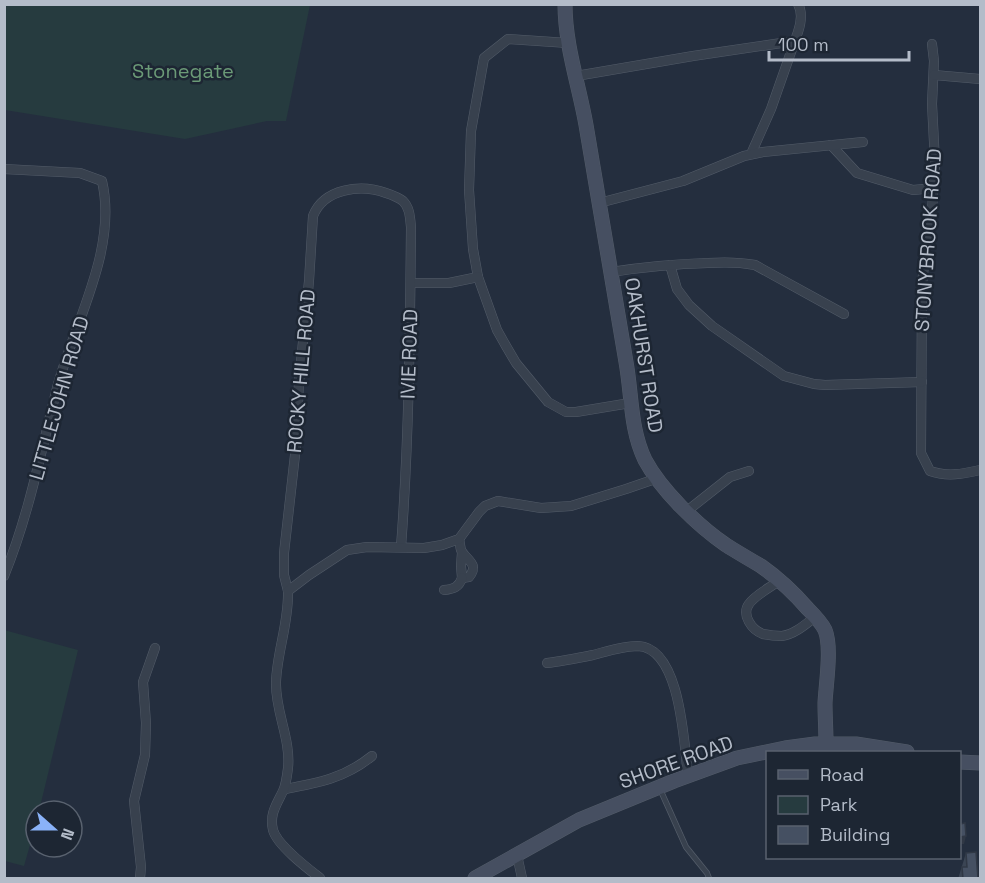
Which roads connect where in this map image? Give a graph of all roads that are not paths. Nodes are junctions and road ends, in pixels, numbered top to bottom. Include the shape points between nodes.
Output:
1 (565, 4) edge
2 (798, 4) edge
3 (795, 41) junction
4 (568, 43) junction
5 (932, 44) dead end
6 (934, 75) junction
7 (576, 76) junction
8 (981, 79) edge
9 (863, 142) dead end
10 (831, 145) junction
11 (751, 154) junction
12 (4, 169) edge
13 (367, 188) joint
14 (934, 188) junction
15 (599, 202) junction
16 (670, 265) junction
17 (611, 272) junction
18 (478, 277) junction
19 (411, 283) junction
20 (844, 314) dead end
21 (922, 382) junction
22 (630, 403) junction
23 (981, 470) edge
24 (749, 471) dead end
25 (658, 478) junction
26 (687, 511) junction
27 (459, 539) junction
28 (401, 547) junction
29 (4, 576) edge
30 (779, 581) junction
31 (444, 590) dead end
32 (288, 591) junction
33 (815, 617) junction
34 (155, 648) dead end
35 (547, 663) dead end
36 (826, 743) junction
37 (770, 751) edge
38 (896, 751) edge
39 (766, 752) edge
40 (372, 756) dead end
41 (961, 762) edge
42 (981, 763) edge
43 (688, 776) junction
44 (659, 787) junction
45 (285, 789) junction
46 (517, 855) junction
47 (140, 879) edge
48 (321, 879) edge
49 (475, 879) edge
50 (522, 879) edge
51 (708, 879) edge

1 - 4 street, OAKHURST ROAD
2 - 3 street via 801,22
3 - 7 street
3 - 11 street
4 - 7 street, OAKHURST ROAD
4 - 18 street via 508,39 484,58 469,148 473,249
5 - 6 street, STONYBROOK ROAD
6 - 8 street
6 - 14 street, STONYBROOK ROAD
7 - 15 street, OAKHURST ROAD
9 - 10 street
10 - 11 street
10 - 14 street via 857,173 913,190
11 - 15 street via 683,181
12 - 29 street, LITTLEJOHN ROAD via 80,173 102,181 105,195 98,262 90,294 58,387 24,521
13 - 19 street, IVIE ROAD via 400,199 408,208
13 - 32 street, ROCKY HILL ROAD via 331,196 313,216 284,553
14 - 21 street, STONYBROOK ROAD via 922,277
15 - 17 street, OAKHURST ROAD
16 - 17 street
16 - 20 street via 754,265
16 - 21 street via 677,289 696,312 784,376 825,385
17 - 22 street, OAKHURST ROAD
18 - 19 street via 449,283
18 - 22 street via 497,330 516,363 548,402 566,412
19 - 28 street, IVIE ROAD
21 - 23 street, STONYBROOK ROAD via 921,453 930,471 953,475
22 - 25 street, OAKHURST ROAD via 640,447
24 - 26 street via 730,477
25 - 26 street, OAKHURST ROAD
25 - 27 street via 571,506 541,508 498,501 485,506
26 - 30 street, OAKHURST ROAD via 725,544
27 - 28 street via 423,548
27 - 31 street via 473,570 459,585
28 - 32 street via 346,550
30 - 33 street, OAKHURST ROAD
30 - 33 street via 746,609 753,627 762,633 783,636
32 - 45 street, ROCKY HILL ROAD via 276,684 287,744
33 - 36 street, OAKHURST ROAD via 825,631 828,647
34 - 47 street via 143,682 145,755 134,801
35 - 43 street via 627,646 650,648 660,658 676,689
36 - 37 street, SHORE ROAD
36 - 38 street, SHORE ROAD
39 - 43 street, SHORE ROAD
40 - 45 street via 344,775
41 - 42 street
43 - 44 street, SHORE ROAD
44 - 46 street, SHORE ROAD via 579,820
44 - 51 lane via 686,847
45 - 48 street via 272,813 273,831
46 - 49 street, SHORE ROAD
46 - 50 street

